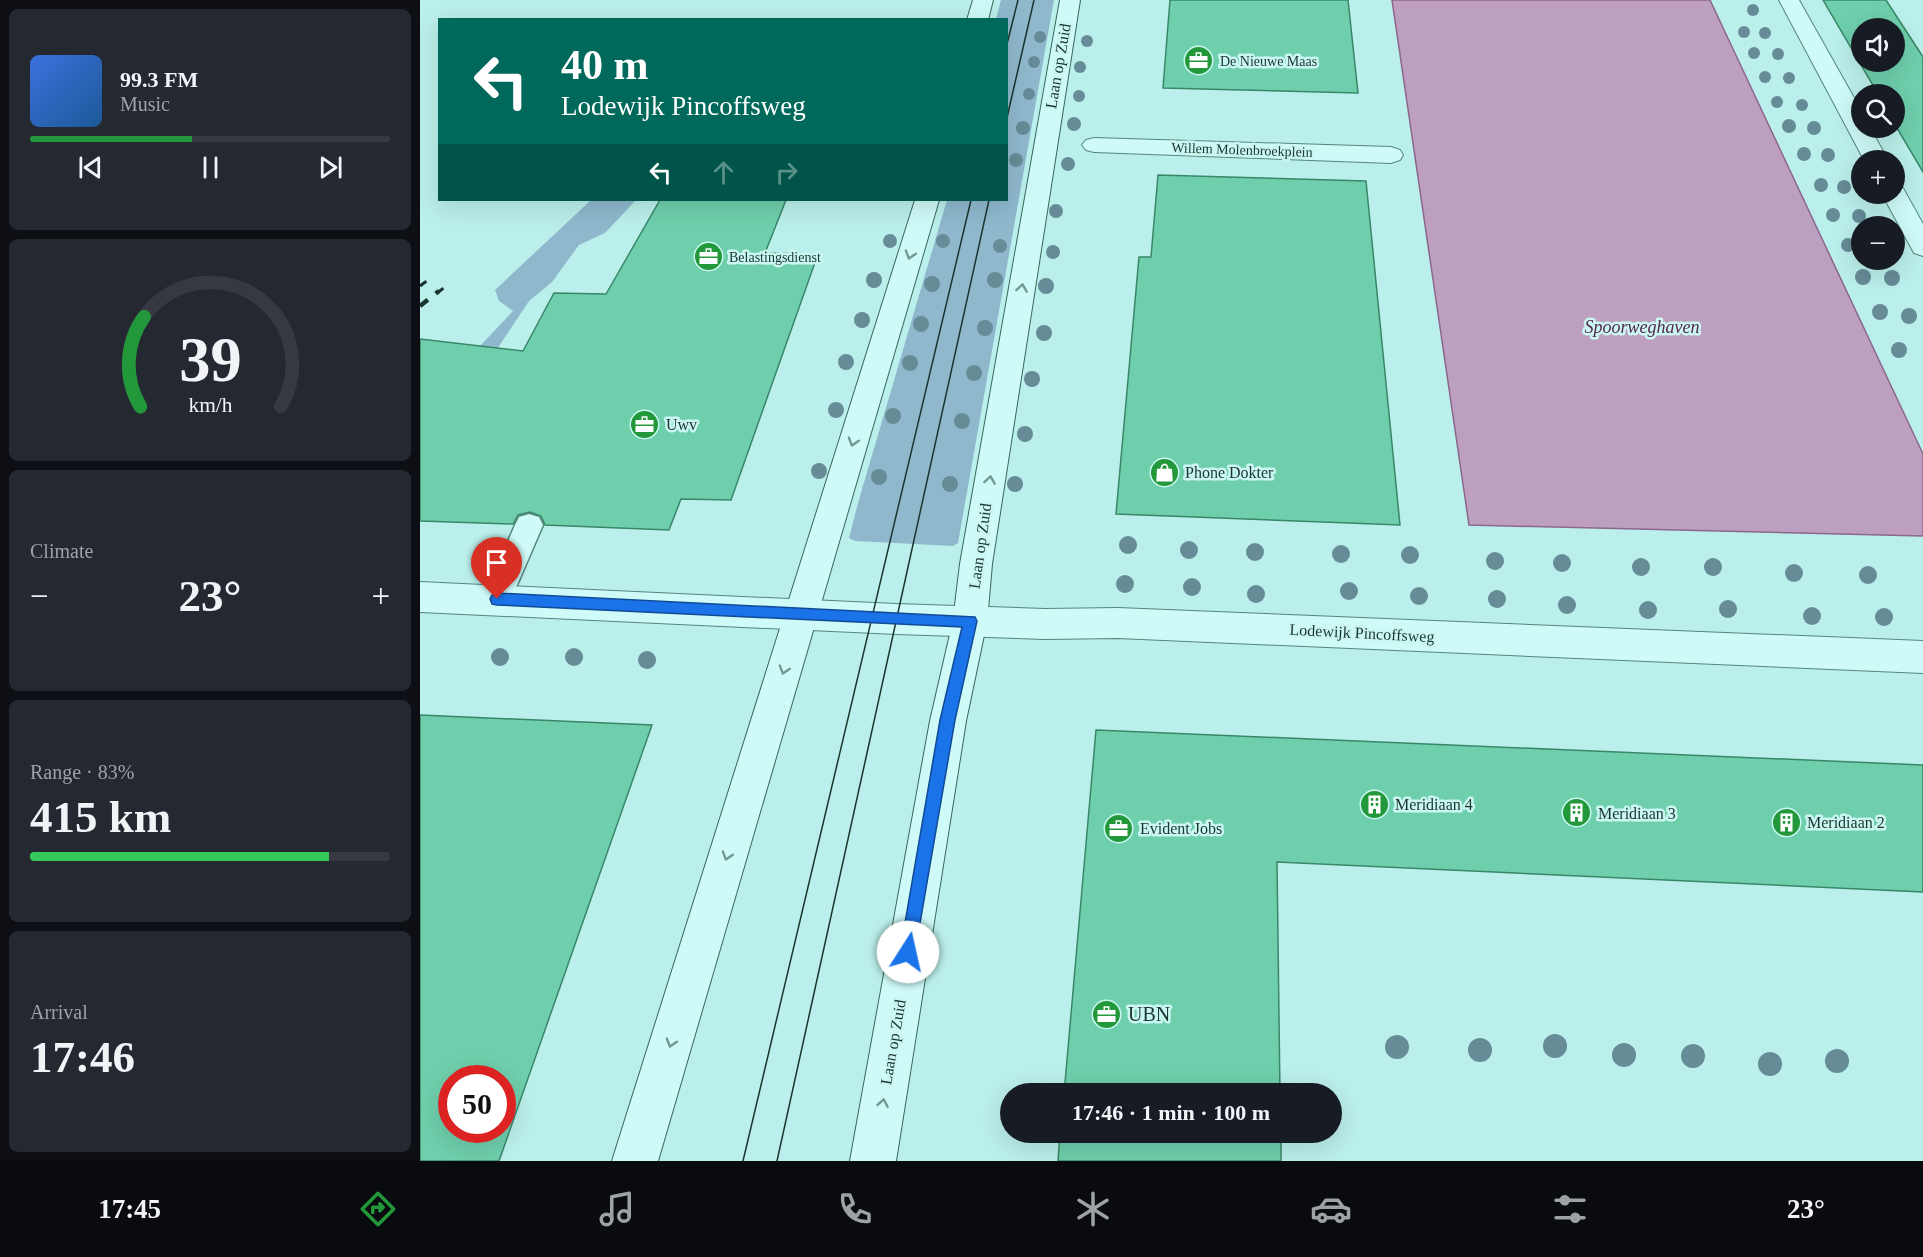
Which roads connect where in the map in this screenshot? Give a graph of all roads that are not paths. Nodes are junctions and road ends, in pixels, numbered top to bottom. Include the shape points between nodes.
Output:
1 (983, 0) edge
2 (1070, 0) edge
3 (1789, 0) edge
4 (978, 18) edge
5 (1094, 145) dead end
6 (1871, 150) edge
7 (1391, 155) dead end
8 (927, 201) edge
9 (1899, 204) edge
10 (1923, 247) edge
11 (529, 525) dead end
12 (420, 597) edge
13 (497, 599) junction
14 (801, 614) junction
15 (970, 621) junction
16 (1923, 657) edge
17 (635, 1161) edge
18 (873, 1161) edge

1 - 4 main road
15 -> 2 main road, Laan op Zuid via 976,564
3 - 6 main road
5 - 7 main road, Willem Molenbroekplein
8 -> 14 main road
9 - 10 main road
11 - 13 lane
12 - 13 main road, Lodewijk Pincoffsweg
13 - 14 main road, Lodewijk Pincoffsweg
14 - 15 main road, Lodewijk Pincoffsweg
14 -> 17 main road
15 - 16 main road, Lodewijk Pincoffsweg via 1118,623
18 -> 15 main road, Laan op Zuid via 948,720

